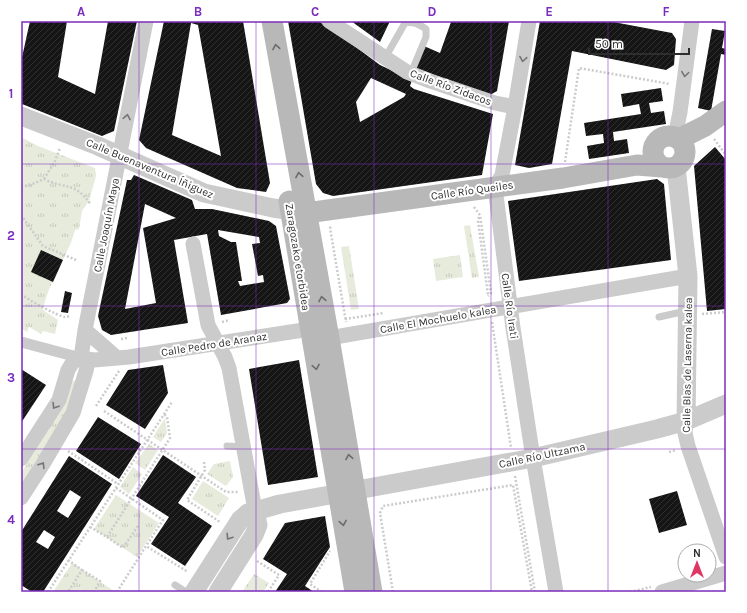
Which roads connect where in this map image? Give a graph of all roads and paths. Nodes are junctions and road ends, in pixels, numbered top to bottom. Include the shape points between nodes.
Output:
1 (146, 21) edge
2 (257, 21) edge
3 (272, 21) edge
4 (329, 21) edge
5 (529, 21) edge
6 (692, 21) edge
7 (385, 58) junction
8 (410, 73) junction
9 (674, 85) dead end
10 (515, 107) junction
11 (726, 111) edge
12 (21, 116) edge
13 (721, 134) edge
14 (61, 146) dead end
15 (672, 153) junction
16 (120, 155) junction
17 (726, 155) edge
18 (563, 178) junction
19 (44, 179) junction
20 (21, 187) edge
21 (495, 187) junction
22 (473, 204) dead end
23 (91, 205) dead end
24 (298, 212) junction
25 (21, 215) edge
26 (333, 225) dead end
27 (193, 244) dead end
28 (76, 260) dead end
29 (688, 276) junction
30 (21, 294) edge
31 (482, 297) dead end
32 (489, 303) junction
33 (510, 307) junction
34 (391, 312) dead end
35 (695, 312) junction
36 (726, 312) edge
37 (71, 316) dead end
38 (659, 317) dead end
39 (345, 319) junction
40 (230, 320) dead end
41 (219, 323) dead end
42 (310, 329) junction
43 (85, 330) junction
44 (339, 336) junction
45 (127, 338) dead end
46 (121, 339) dead end
47 (21, 342) edge
48 (217, 343) junction
49 (81, 358) junction
50 (119, 363) junction
51 (172, 402) dead end
52 (726, 404) edge
53 (96, 406) dead end
54 (104, 411) dead end
55 (164, 414) junction
56 (686, 421) junction
57 (148, 439) junction
58 (227, 446) dead end
59 (243, 447) junction
60 (164, 450) junction
61 (68, 451) dead end
62 (533, 458) junction
63 (21, 459) edge
64 (204, 462) dead end
65 (513, 462) junction
66 (202, 476) junction
67 (118, 484) junction
68 (116, 488) junction
69 (346, 491) junction
70 (240, 492) dead end
71 (21, 498) edge
72 (132, 498) junction
73 (255, 510) junction
74 (220, 522) dead end
75 (138, 526) dead end
76 (90, 527) junction
77 (107, 538) junction
78 (334, 545) dead end
79 (146, 546) junction
80 (726, 557) edge
81 (68, 560) junction
82 (257, 561) dead end
83 (82, 570) junction
84 (188, 572) dead end
85 (726, 573) edge
86 (175, 585) dead end
87 (21, 590) edge
88 (25, 592) edge
89 (48, 592) edge
90 (68, 592) edge
91 (94, 592) edge
92 (117, 592) edge
93 (186, 592) edge
94 (194, 592) edge
95 (218, 592) edge
96 (268, 592) edge
97 (322, 592) edge
98 (355, 592) edge
99 (372, 592) edge
100 (393, 592) edge
101 (532, 592) edge
102 (535, 592) edge
103 (556, 592) edge
104 (662, 592) edge

16 -> 1 street, Calle Joaquín Maya
2 - 24 main road, Zaragozako etorbidea
24 -> 3 main road, Zaragozako etorbidea
4 - 7 street, Calle Río Zidacos
5 -> 10 street
6 -> 15 street, Calle Blas de Laserna kalea
7 - 8 street, Calle Río Zidacos
7 - 8 lane via 405,23 419,24 426,29 426,37
8 - 10 street, Calle Río Zidacos via 495,104
9 - 18 path via 579,68
10 - 21 street via 502,174
11 - 15 main road
12 - 16 street, Calle Buenaventura Íñiguez
13 - 15 main road
13 - 17 path
14 - 19 path
15 - 18 main road, Calle Río Queiles via 637,165
15 - 29 street, Calle Blas de Laserna kalea
16 - 24 street, Calle Buenaventura Íñiguez via 204,193
16 - 43 street, Calle Joaquín Maya
18 - 21 main road, Calle Río Queiles
19 - 20 path
19 - 23 path via 74,188 86,197
21 - 24 main road, Calle Río Queiles
21 - 33 street, Calle Río Irati
22 - 32 path, Calle Río Irati via 480,215 478,221
24 - 42 main road, Zaragozako etorbidea
44 -> 24 main road, Zaragozako etorbidea
25 - 28 path via 43,246
26 - 39 path via 330,228
27 - 48 street via 208,325
29 - 33 street, Calle El Mochuelo kalea
29 - 35 street, Calle Blas de Laserna kalea
30 - 37 path via 54,313 64,317
31 - 32 path
32 - 33 street, Calle El Mochuelo kalea
32 - 44 street, Calle El Mochuelo kalea
32 - 65 path, Calle Río Irati
33 - 62 street, Calle Río Irati
34 - 39 path
35 - 36 path
35 - 38 lane
35 - 56 street, Calle Blas de Laserna kalea
39 - 44 path
40 - 41 path, Calle Pedro de Aranaz
42 - 48 street, Calle Pedro de Aranaz
42 -> 69 main road, Zaragozako etorbidea
43 - 49 street, Calle Joaquín Maya
43 - 50 street
69 -> 44 main road, Zaragozako etorbidea
45 - 46 path
47 - 49 street, Calle Pedro de Aranaz
48 - 50 street, Calle Pedro de Aranaz
48 - 59 street via 229,368
49 - 50 street, Calle Pedro de Aranaz
49 -> 63 street via 74,360 70,365 59,400
71 -> 49 street, Calle Joaquín Maya via 73,413 87,366
50 - 53 path
51 - 55 path
52 - 56 street, Calle Río Ultzama
54 - 57 path
55 - 57 path
55 - 60 path via 167,417 170,438
56 - 62 street, Calle Río Ultzama
56 - 80 street, Calle Blas de Laserna kalea via 688,446
57 - 60 path
57 - 67 path
58 - 59 lane
59 - 73 street
60 - 66 path
60 - 72 path
61 - 67 path
62 - 65 street, Calle Río Ultzama
62 - 103 street, Calle Río Irati
64 - 66 path via 205,470
65 - 69 street, Calle Río Ultzama
65 - 102 path, Calle Río Irati
66 - 70 path via 226,492
66 - 74 path via 187,500
67 - 68 path
68 - 72 path
68 - 76 path
69 - 73 street, Calle Río Ultzama
69 -> 98 main road, Zaragozako etorbidea
69 - 99 main road, Zaragozako etorbidea
72 - 77 path
72 - 79 path via 163,520
73 -> 94 street via 240,520
73 - 95 street via 258,525 254,535
75 - 77 path via 123,548
76 - 77 path
76 - 81 path
78 - 97 path via 310,584
79 - 84 path
79 - 92 path
81 - 83 path
81 - 89 path
82 - 96 path via 279,575
83 - 90 path
83 - 91 path via 100,581
85 - 104 street
86 - 93 lane
87 - 88 path
100 - 101 path via 380,513 383,506 513,485

